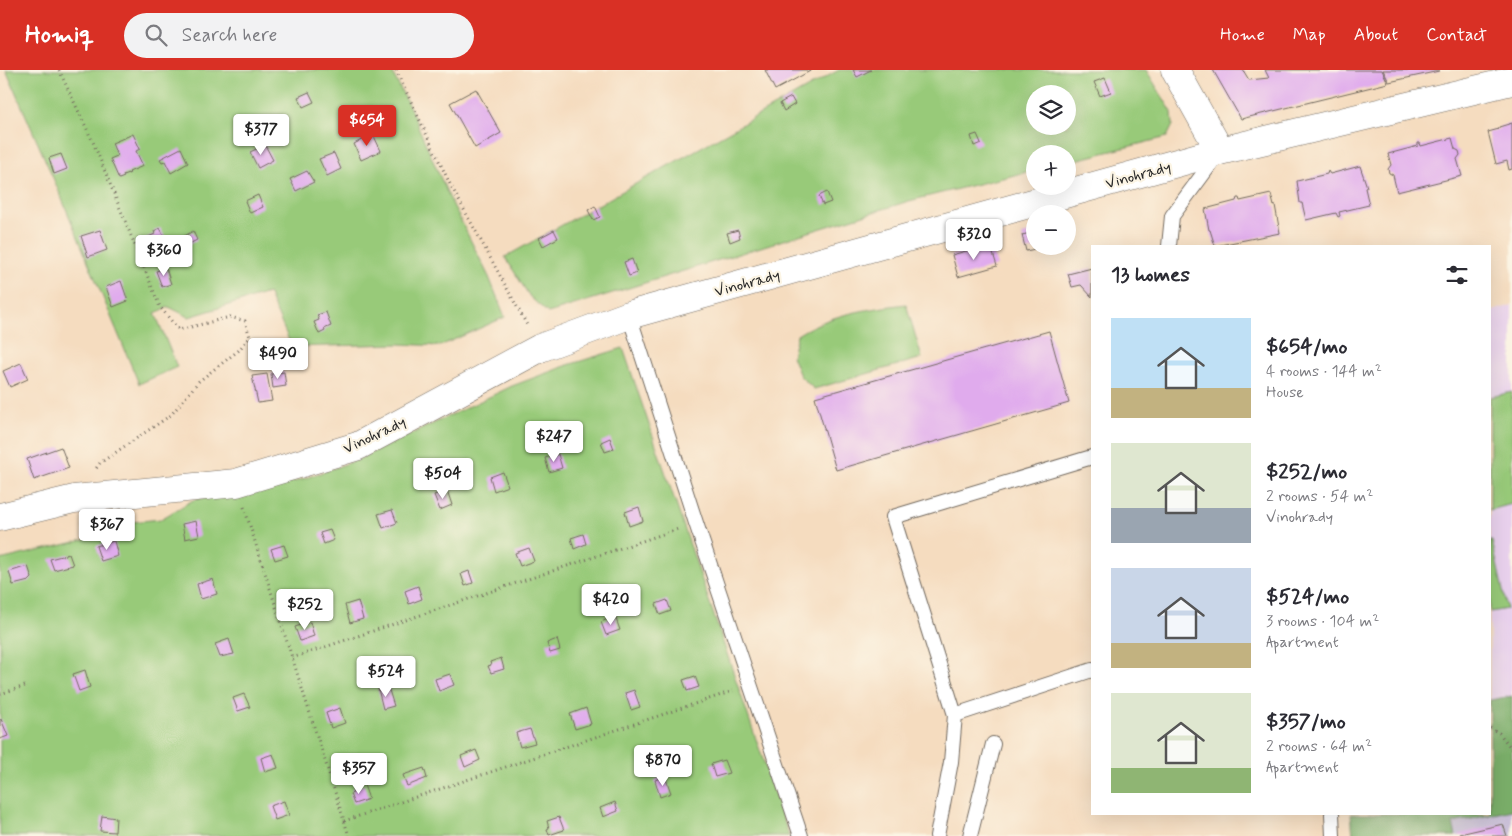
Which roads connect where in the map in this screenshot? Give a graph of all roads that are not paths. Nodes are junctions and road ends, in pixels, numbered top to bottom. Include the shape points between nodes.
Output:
1 (1175, 70) edge
2 (1512, 81) edge
3 (1220, 152) junction
4 (1169, 245) edge
5 (629, 315) junction
6 (1091, 457) edge
7 (0, 517) edge
8 (1091, 670) edge
9 (954, 715) junction
10 (993, 744) dead end
11 (1332, 815) edge
12 (802, 836) edge
13 (937, 836) edge
14 (970, 836) edge
15 (1333, 836) edge

1 - 3 street
2 - 3 street, Vinohrady
3 - 4 lane via 1172,216
3 - 5 street, Vinohrady
5 - 7 street, Vinohrady via 540,348 358,446 236,483 74,499
5 - 12 lane
6 - 9 lane via 893,517
8 - 9 lane
9 - 13 lane via 951,762
10 - 14 lane
11 - 15 lane

